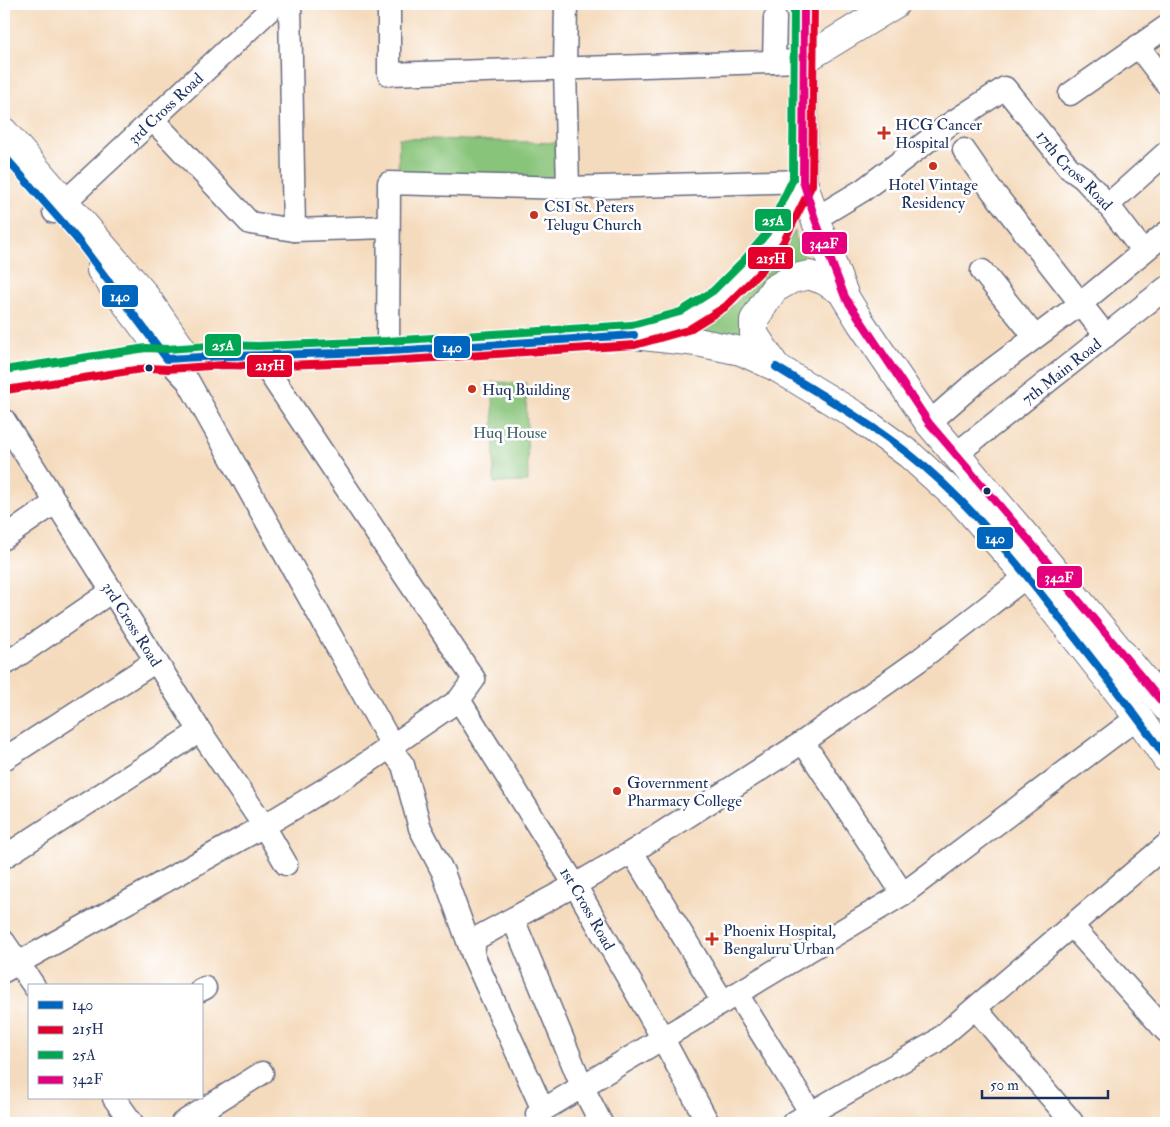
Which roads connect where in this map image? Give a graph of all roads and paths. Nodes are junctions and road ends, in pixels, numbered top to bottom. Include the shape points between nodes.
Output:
1 (276, 4) edge
2 (290, 4) edge
3 (389, 4) edge
4 (566, 4) edge
5 (804, 4) edge
6 (895, 4) edge
7 (775, 18) dead end
8 (1166, 27) edge
9 (1138, 46) junction
10 (802, 61) junction
11 (774, 62) junction
12 (565, 68) junction
13 (1166, 83) edge
14 (1070, 94) dead end
15 (153, 120) junction
16 (4, 132) edge
17 (964, 150) dead end
18 (1166, 153) edge
19 (4, 156) edge
20 (803, 181) junction
21 (568, 188) junction
22 (1108, 205) junction
23 (60, 207) junction
24 (815, 218) junction
25 (388, 227) junction
26 (294, 230) junction
27 (1166, 233) edge
28 (1143, 251) junction
29 (982, 271) dead end
30 (1166, 288) edge
31 (843, 292) junction
32 (1080, 304) junction
33 (634, 335) junction
34 (1106, 336) junction
35 (1035, 337) junction
36 (388, 351) junction
37 (258, 356) junction
38 (178, 358) junction
39 (776, 367) junction
40 (4, 380) edge
41 (4, 420) edge
42 (929, 423) junction
43 (956, 454) junction
44 (56, 502) junction
45 (4, 538) edge
46 (1027, 576) junction
47 (112, 591) junction
48 (156, 661) junction
49 (4, 665) edge
50 (459, 700) junction
51 (1166, 707) edge
52 (1138, 717) junction
53 (200, 732) junction
54 (803, 742) junction
55 (391, 746) junction
56 (1166, 758) edge
57 (4, 759) edge
58 (264, 826) junction
59 (1166, 845) edge
60 (632, 852) junction
61 (4, 857) edge
62 (286, 864) dead end
63 (575, 885) junction
64 (903, 894) junction
65 (514, 919) junction
66 (1072, 926) junction
67 (4, 942) edge
68 (473, 955) junction
69 (11, 968) edge
70 (31, 984) edge
71 (730, 998) junction
72 (976, 1009) junction
73 (1166, 1031) edge
74 (663, 1039) junction
75 (262, 1073) dead end
76 (582, 1086) junction
77 (115, 1100) edge
78 (542, 1117) edge
79 (807, 1120) edge
80 (1072, 1122) edge
81 (132, 1123) edge
82 (182, 1123) edge
83 (601, 1123) edge
84 (708, 1123) edge

1 - 15 street, 3rd Cross Road
2 - 26 street
3 - 12 street via 389,74
4 - 12 street
5 - 10 main road
6 - 10 main road
7 - 11 street
8 - 9 street
9 - 13 street
9 - 14 street
10 - 11 street
10 - 20 main road
11 - 12 street
12 - 21 street
15 - 23 street, 3rd Cross Road
15 - 26 street via 250,223
16 - 23 main road
17 - 32 street
18 - 22 street
19 - 23 main road
20 - 21 street
20 - 24 main road
20 - 33 main road via 775,238 719,299 684,321
21 - 25 street via 389,183
22 - 24 street, 17th Cross Road via 1084,178 1069,168 1005,88 950,124 864,190
22 - 28 street, 17th Cross Road
23 - 38 main road via 129,307
24 - 31 main road
25 - 26 street
25 - 36 street
27 - 28 street
28 - 32 street
29 - 35 street
30 - 34 street, 7th Main Road
31 - 39 main road via 809,275 792,279 774,289 754,320 754,334
31 - 42 main road
32 - 34 street
32 - 35 street
33 - 36 main road
33 - 39 main road via 741,351
34 - 43 street, 7th Main Road
35 - 42 street via 978,380
36 - 37 main road
37 - 38 main road
37 - 50 street via 474,679
38 - 40 main road via 147,358
38 - 55 street
39 - 46 main road via 856,415 910,455 962,502
41 - 44 street, 3rd Cross Road
42 - 43 main road
43 - 51 main road
44 - 45 street
44 - 47 street, 3rd Cross Road
46 - 52 main road
46 - 54 street via 918,661
47 - 48 street, 3rd Cross Road
47 - 49 street
48 - 53 street, 3rd Cross Road
48 - 57 street
50 - 55 street
50 - 63 street, 1st Cross Road
52 - 56 main road
52 - 64 street
53 - 58 street, 3rd Cross Road
53 - 61 street
54 - 60 street
54 - 64 street
55 - 58 street
55 - 68 street via 403,765 420,828 443,872
58 - 62 street, 3rd Cross Road
58 - 69 street
59 - 66 street
60 - 63 street
60 - 71 street
63 - 65 street
63 - 74 street, 1st Cross Road
64 - 71 street
65 - 68 street via 475,938
65 - 76 street
66 - 72 street
66 - 73 street
67 - 69 street
68 - 78 street
69 - 70 street
71 - 74 street
71 - 79 street
72 - 79 street via 934,1043
72 - 80 street
74 - 76 street
74 - 84 street, 1st Cross Road
75 - 82 street
76 - 78 street
76 - 83 street
77 - 81 street

